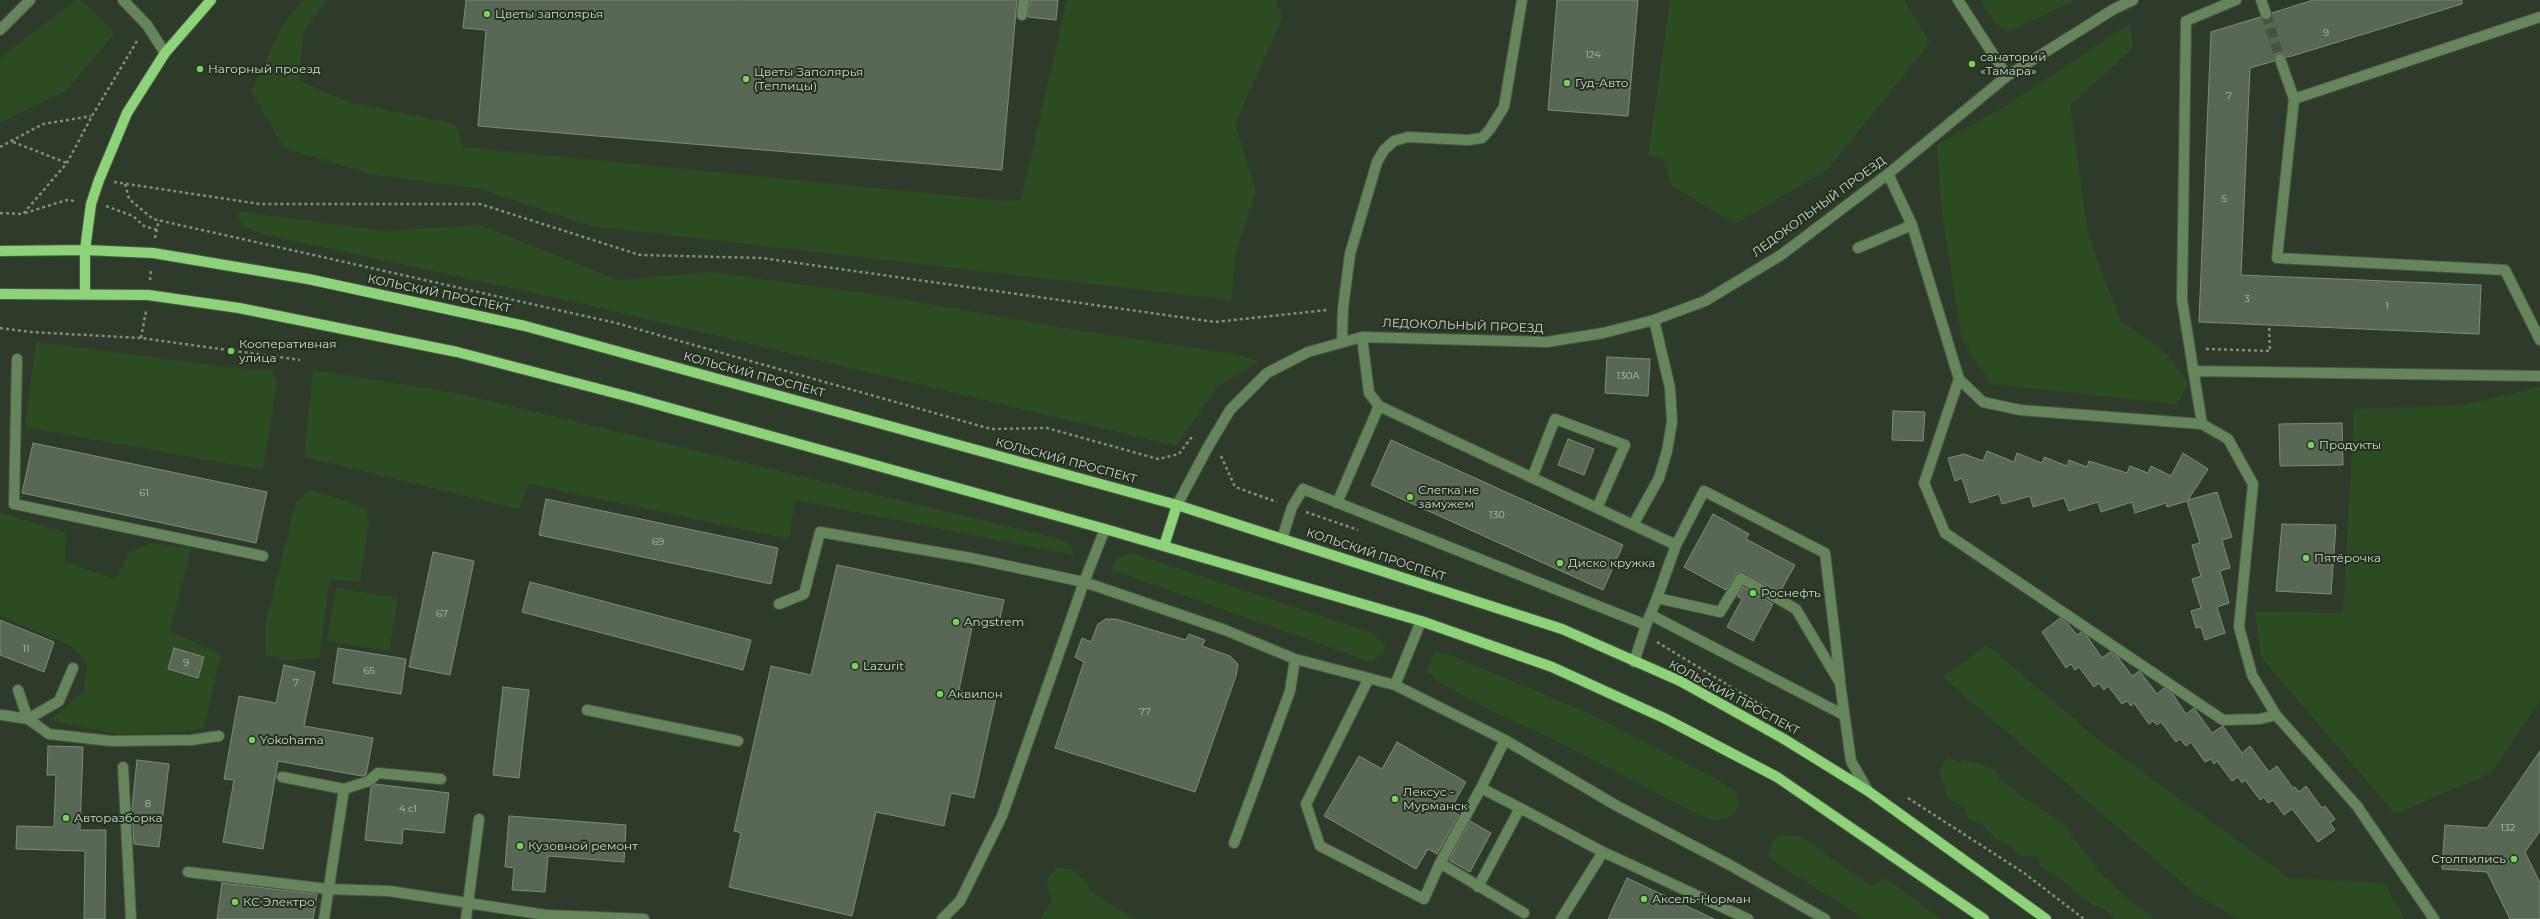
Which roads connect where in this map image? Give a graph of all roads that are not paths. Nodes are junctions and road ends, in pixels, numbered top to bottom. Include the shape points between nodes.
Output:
1 (30, 0) edge
2 (123, 0) edge
3 (211, 0) edge
4 (1024, 0) edge
5 (1522, 0) edge
6 (1958, 0) edge
7 (2133, 0) edge
8 (2236, 0) edge
9 (2261, 0) edge
10 (2266, 14) tunnel mouth
11 (1022, 15) dead end
12 (2540, 16) edge
13 (0, 30) edge
14 (165, 53) junction
15 (2280, 59) tunnel mouth
16 (2007, 76) junction
17 (2294, 99) junction
18 (1888, 174) junction
19 (1912, 225) junction
20 (1858, 248) dead end
21 (85, 250) junction
22 (0, 251) edge
23 (0, 294) edge
24 (85, 294) junction
25 (1654, 320) junction
26 (1362, 337) junction
27 (2540, 340) edge
28 (1342, 341) junction
29 (17, 359) dead end
30 (2193, 371) junction
31 (2540, 376) edge
32 (1959, 379) junction
33 (1379, 406) junction
34 (2202, 424) junction
35 (1532, 478) junction
36 (1337, 503) junction
37 (1177, 505) junction
38 (1597, 508) junction
39 (1633, 525) junction
40 (1105, 529) junction
41 (1282, 539) junction
42 (1676, 545) junction
43 (1164, 546) junction
44 (262, 556) dead end
45 (1084, 582) junction
46 (1657, 598) junction
47 (778, 604) dead end
48 (1650, 615) junction
49 (1421, 621) junction
50 (1646, 625) junction
51 (1295, 659) junction
52 (1634, 662) junction
53 (73, 668) dead end
54 (1369, 678) junction
55 (1840, 683) junction
56 (1395, 685) junction
57 (18, 690) dead end
58 (587, 710) dead end
59 (2, 715) dead end
60 (1844, 715) junction
61 (2276, 715) junction
62 (28, 719) junction
63 (219, 736) dead end
64 (1505, 740) junction
65 (738, 741) dead end
66 (123, 767) dead end
67 (282, 777) dead end
68 (441, 779) dead end
69 (1481, 788) junction
70 (344, 789) junction
71 (1868, 791) junction
72 (1520, 808) junction
73 (479, 819) dead end
74 (1234, 843) dead end
75 (1603, 852) junction
76 (1440, 863) junction
77 (188, 872) dead end
78 (1478, 887) junction
79 (326, 889) junction
80 (468, 902) junction
81 (1524, 912) dead end
82 (601, 917) edge
83 (131, 919) edge
84 (324, 919) edge
85 (466, 919) edge
86 (644, 919) edge
87 (942, 919) edge
88 (1561, 919) edge
89 (1748, 919) edge
90 (1824, 919) edge
91 (1984, 919) edge
92 (2046, 919) edge
93 (2434, 919) edge

1 - 13 street
2 - 14 street via 147,25
3 - 14 main road
4 - 11 street
5 - 28 street via 1504,107 1482,138 1468,140 1408,137 1394,141 1384,150 1377,162 1350,254 1343,308
6 - 16 street
7 - 16 street, ЛЕДОКОЛЬНЫЙ ПРОЕЗД via 2114,9
8 - 30 street via 2186,21 2182,300
9 - 10 street
12 - 17 street
14 - 21 main road via 127,113 99,180 91,204
15 - 17 street
16 - 18 street, ЛЕДОКОЛЬНЫЙ ПРОЕЗД
17 - 27 street via 2277,258 2505,270
18 - 19 street
18 - 25 street, ЛЕДОКОЛЬНЫЙ ПРОЕЗД via 1781,255 1705,301
19 - 20 street
19 - 32 street
21 - 22 main road, КОЛЬСКИЙ ПРОСПЕКТ
21 - 24 main road
21 - 37 main road, КОЛЬСКИЙ ПРОСПЕКТ via 153,253 308,279 524,326
23 - 24 main road
24 - 40 main road via 148,295 240,308 457,352 630,397
25 - 26 street, ЛЕДОКОЛЬНЫЙ ПРОЕЗД via 1603,333 1547,342
25 - 39 street via 1670,388 1672,422 1668,451 1659,478
26 - 28 street, ЛЕДОКОЛЬНЫЙ ПРОЕЗД
26 - 33 street via 1369,393
28 - 37 street, ЛЕДОКОЛЬНЫЙ ПРОЕЗД via 1308,352 1267,373 1230,410
29 - 44 street via 14,504
30 - 31 street
30 - 34 street
32 - 34 street via 1983,402 2020,410
32 - 61 street via 1924,483 1945,533 2223,720 2260,719
33 - 35 street
33 - 36 street
34 - 61 street via 2228,439 2253,484 2239,627 2252,675
35 - 38 street
35 - 38 street via 1555,419 1625,445
36 - 41 street via 1303,489 1292,507
36 - 50 street
37 - 41 main road, КОЛЬСКИЙ ПРОСПЕКТ
37 - 43 main road
38 - 39 street
39 - 42 street
40 - 43 main road
40 - 45 street
41 - 52 main road, КОЛЬСКИЙ ПРОСПЕКТ via 1562,629
42 - 46 street
42 - 55 street via 1704,490 1825,554
43 - 49 main road
45 - 47 street via 971,558 820,532 804,594
45 - 51 street via 1225,630
45 - 87 street via 1002,816 960,901
46 - 48 street
46 - 55 street via 1720,612 1741,578 1796,609
48 - 50 street
48 - 60 street
49 - 56 street
49 - 91 main road via 1552,667 1664,718 1777,777
50 - 52 street
51 - 54 street
51 - 74 street via 1290,691
52 - 71 main road, КОЛЬСКИЙ ПРОСПЕКТ via 1687,685 1784,739
53 - 62 street via 59,701
54 - 56 street
54 - 76 street via 1306,804 1320,846 1424,899
55 - 60 street
56 - 64 street
57 - 62 street
58 - 65 street
59 - 62 street
60 - 71 street via 1851,761
61 - 93 street via 2357,806
62 - 63 street via 49,734 111,741 191,740
64 - 69 street
64 - 90 street via 1617,806
66 - 83 street
67 - 70 street
68 - 70 street via 378,773 369,781
69 - 72 street
69 - 76 street
70 - 79 street
71 - 92 main road, КОЛЬСКИЙ ПРОСПЕКТ
72 - 75 street
72 - 78 street
73 - 80 street
75 - 88 street
75 - 89 street
76 - 78 street
77 - 79 street
78 - 81 street
79 - 80 street via 389,891
79 - 84 street
80 - 82 street via 546,915
80 - 85 street
82 - 86 street

